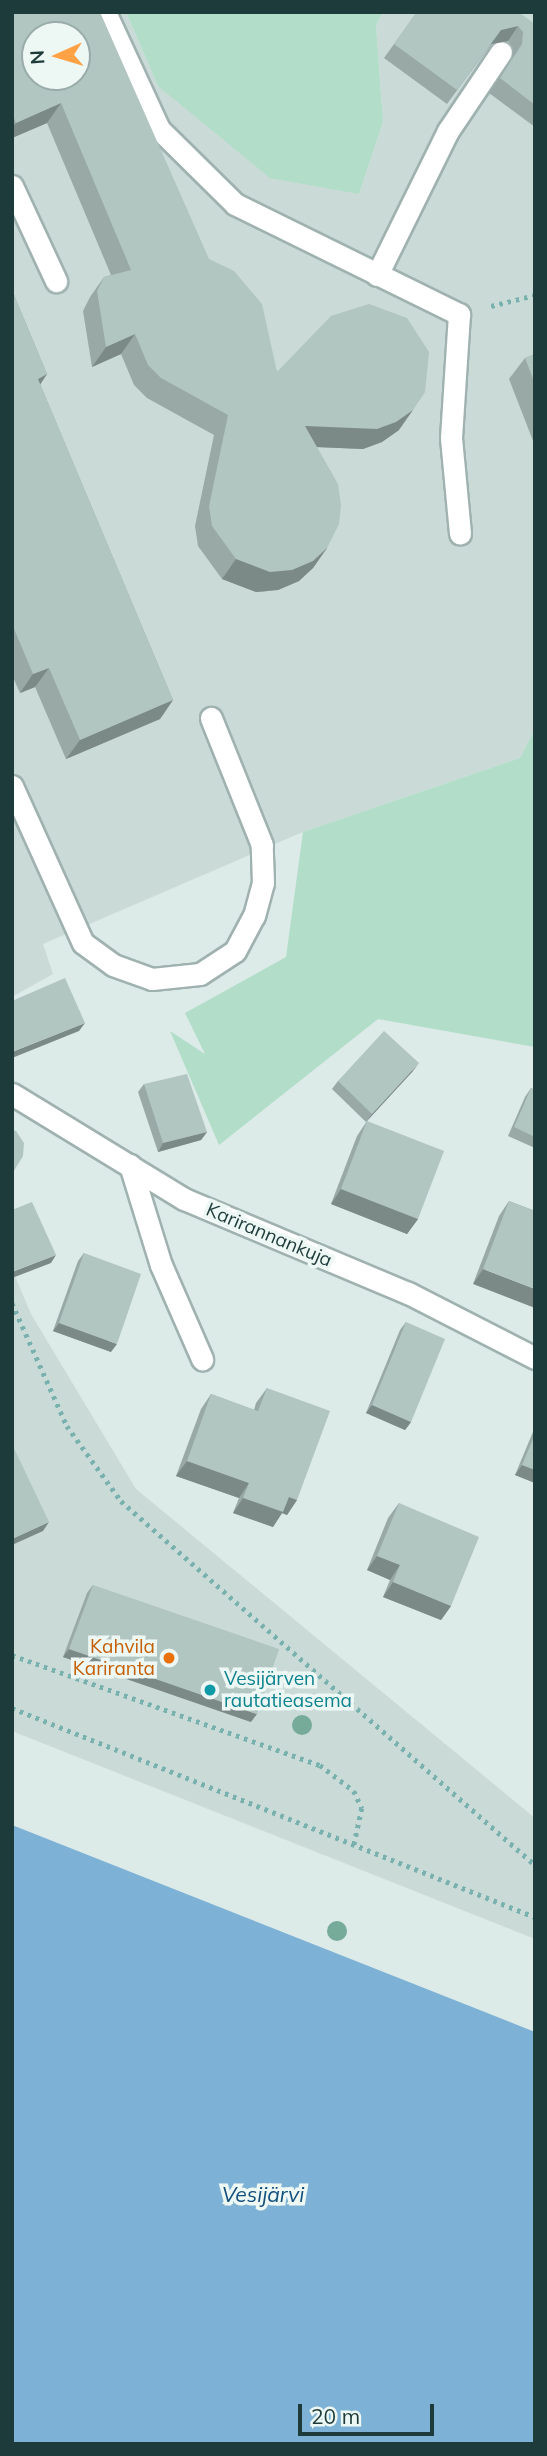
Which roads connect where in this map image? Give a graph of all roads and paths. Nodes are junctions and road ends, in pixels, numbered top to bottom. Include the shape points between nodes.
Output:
1 (105, 12) edge
2 (501, 52) edge
3 (12, 186) edge
4 (377, 275) junction
5 (57, 281) dead end
6 (535, 295) edge
7 (458, 314) junction
8 (460, 534) dead end
9 (211, 718) dead end
10 (12, 786) edge
11 (12, 1094) edge
12 (131, 1166) junction
13 (12, 1303) edge
14 (202, 1359) dead end
15 (535, 1359) edge
16 (12, 1655) edge
17 (12, 1707) edge
18 (354, 1847) junction
19 (535, 1865) edge
20 (535, 1916) edge

1 - 4 street via 159,129 235,204
2 - 4 street via 448,131
3 - 5 street
4 - 7 street
6 - 7 path
7 - 8 street via 451,439
9 - 10 street via 262,845 264,883 254,916 235,951 200,974 152,979 113,965 83,943
11 - 12 street, Karirannankuja
12 - 14 street via 161,1265
12 - 15 street, Karirannankuja via 184,1199 408,1293
13 - 19 path via 67,1426 121,1501
16 - 18 path via 320,1765 354,1791 362,1808
17 - 18 path
18 - 20 path

